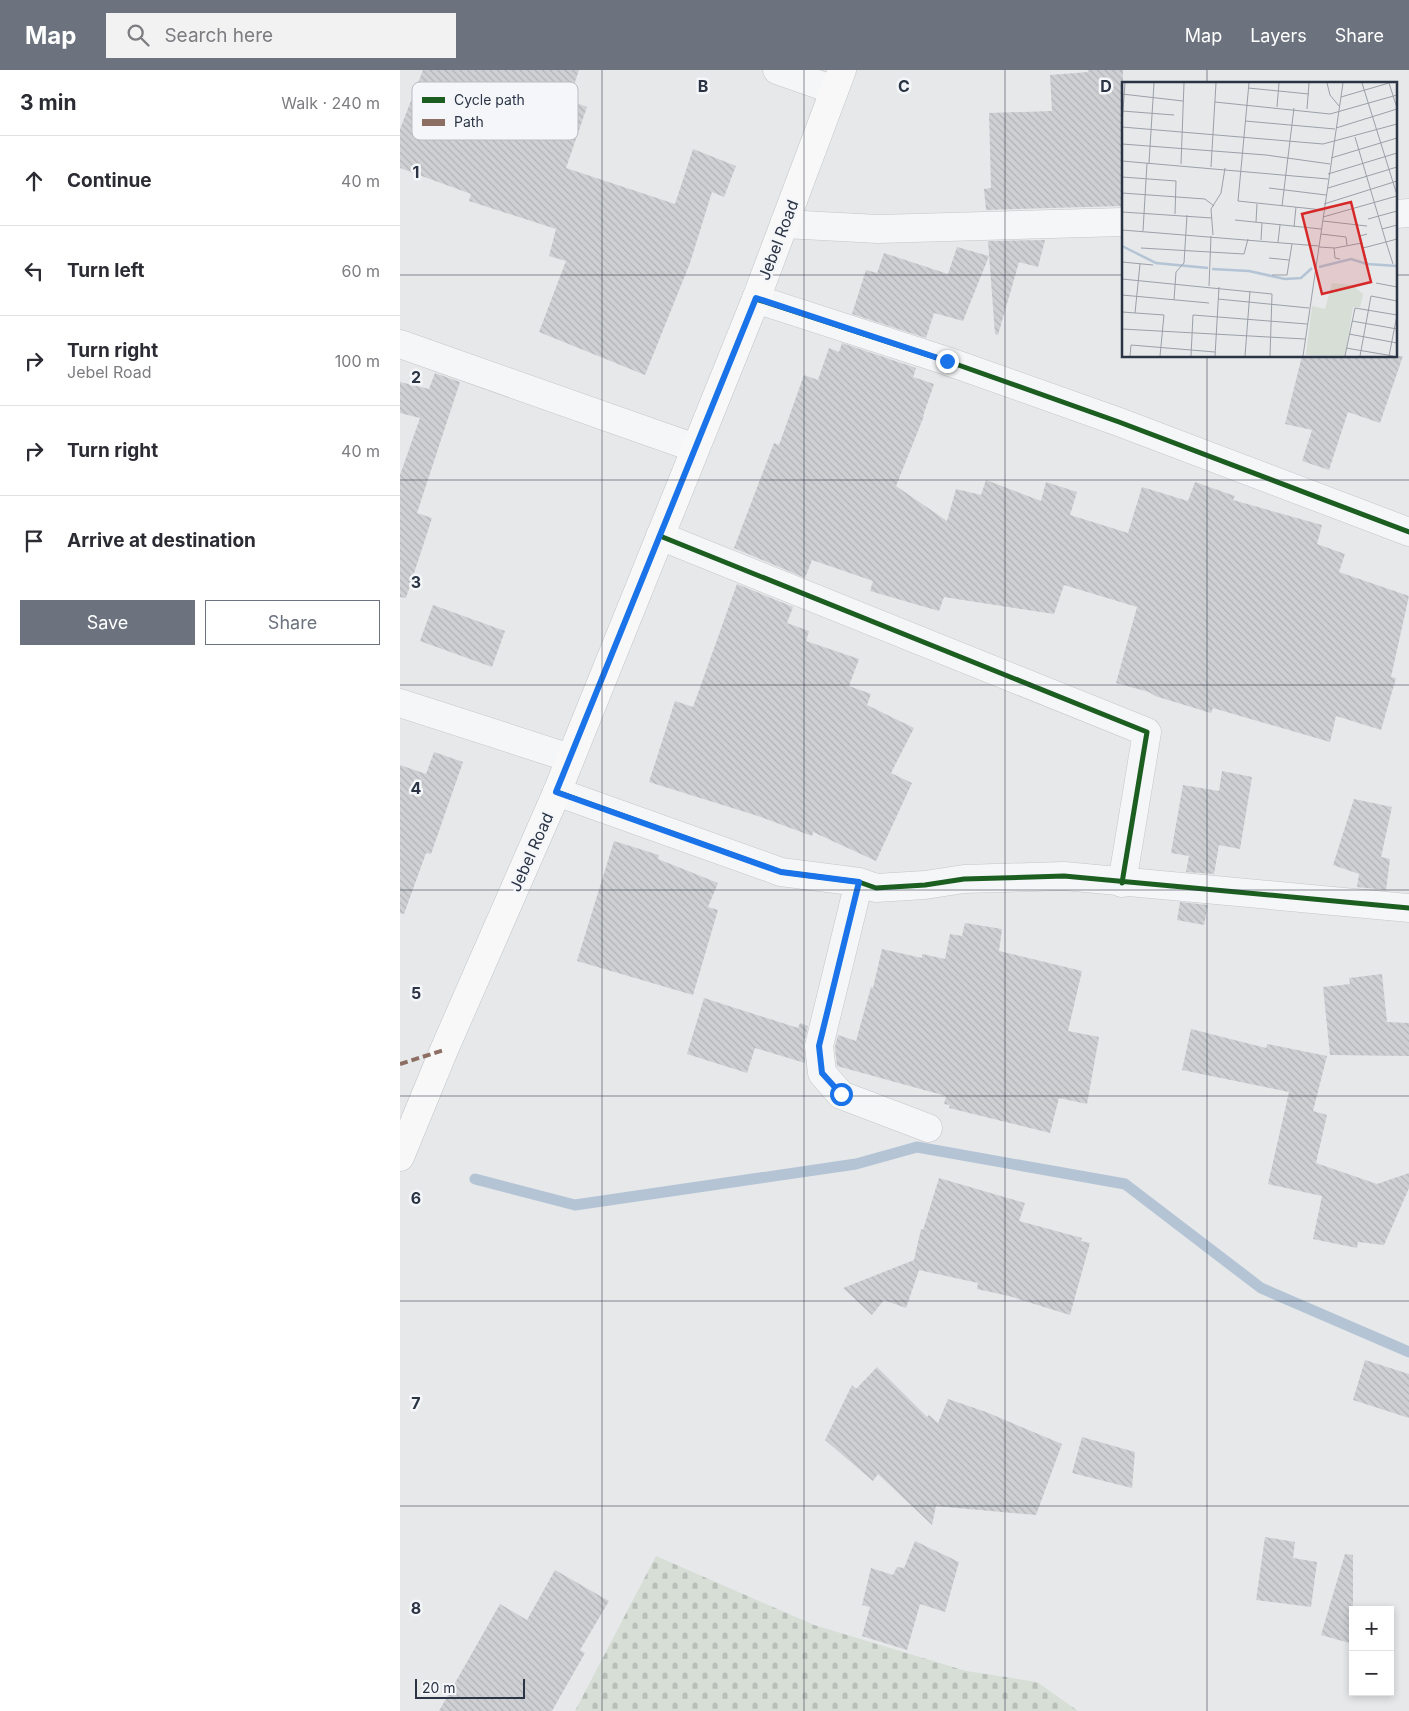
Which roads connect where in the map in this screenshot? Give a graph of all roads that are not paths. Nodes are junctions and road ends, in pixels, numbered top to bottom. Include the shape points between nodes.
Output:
1 (777, 70) edge
2 (838, 80) edge
3 (1396, 214) edge
4 (1409, 214) edge
5 (1122, 222) edge
6 (784, 224) junction
7 (756, 298) junction
8 (400, 344) edge
9 (696, 448) junction
10 (1409, 532) edge
11 (660, 536) junction
12 (400, 703) edge
13 (570, 758) junction
14 (556, 792) junction
15 (859, 882) junction
16 (1122, 883) junction
17 (1409, 908) edge
18 (928, 1128) dead end
19 (400, 1157) edge

1 - 2 street
2 - 6 main road, Jebel Road
3 - 4 street
5 - 6 street via 878,229
6 - 7 main road, Jebel Road
7 - 9 main road, Jebel Road
7 - 10 street via 1119,422
8 - 9 street
9 - 11 main road, Jebel Road
11 - 13 main road, Jebel Road
11 - 16 street via 1148,732
12 - 13 street
13 - 14 main road, Jebel Road
14 - 15 street via 781,872
14 - 19 main road, Jebel Road
15 - 16 street via 876,888 964,879 1064,876
15 - 18 street via 819,1046 822,1073 841,1094
16 - 17 street

